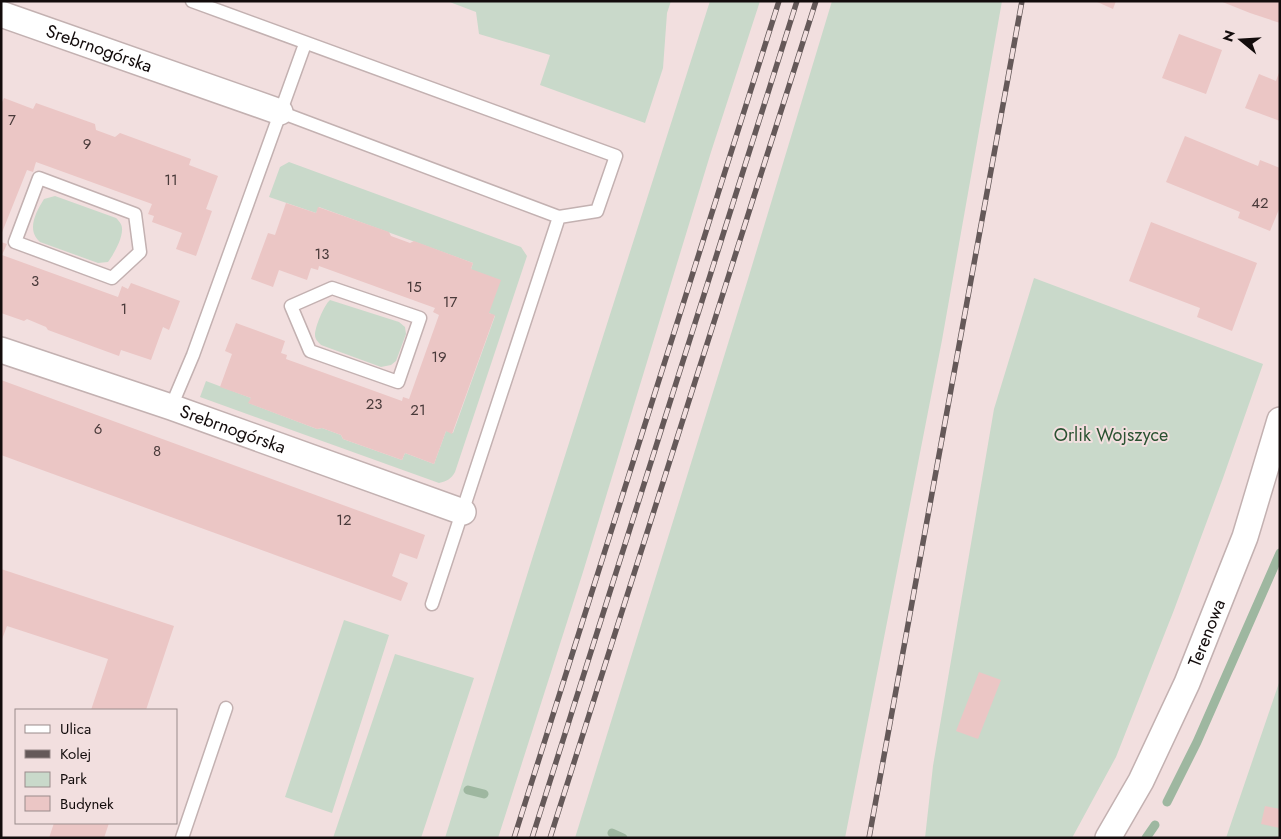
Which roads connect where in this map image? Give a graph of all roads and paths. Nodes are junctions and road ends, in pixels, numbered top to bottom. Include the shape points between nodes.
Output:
1 (192, 1) edge
2 (1, 14) edge
3 (305, 44) junction
4 (280, 112) junction
5 (559, 217) junction
6 (140, 252) joint
7 (291, 306) joint
8 (1, 350) edge
9 (171, 407) junction
10 (1280, 420) edge
11 (463, 512) junction
12 (432, 604) dead end
13 (226, 708) dead end
14 (182, 838) edge
15 (1108, 838) edge

1 - 3 lane
2 - 4 street, Srebrnogórska
3 - 4 lane
3 - 5 lane via 616,156 597,211
4 - 5 lane
4 - 9 lane via 193,355
5 - 11 lane
6 - 6 lane via 135,214 39,178 15,242 112,278
7 - 7 lane via 310,351 398,382 420,318 332,288
8 - 9 street, Srebrnogórska
9 - 11 street, Srebrnogórska
10 - 15 street, Terenowa via 1245,537 1187,683 1141,781
11 - 12 lane
13 - 14 lane

